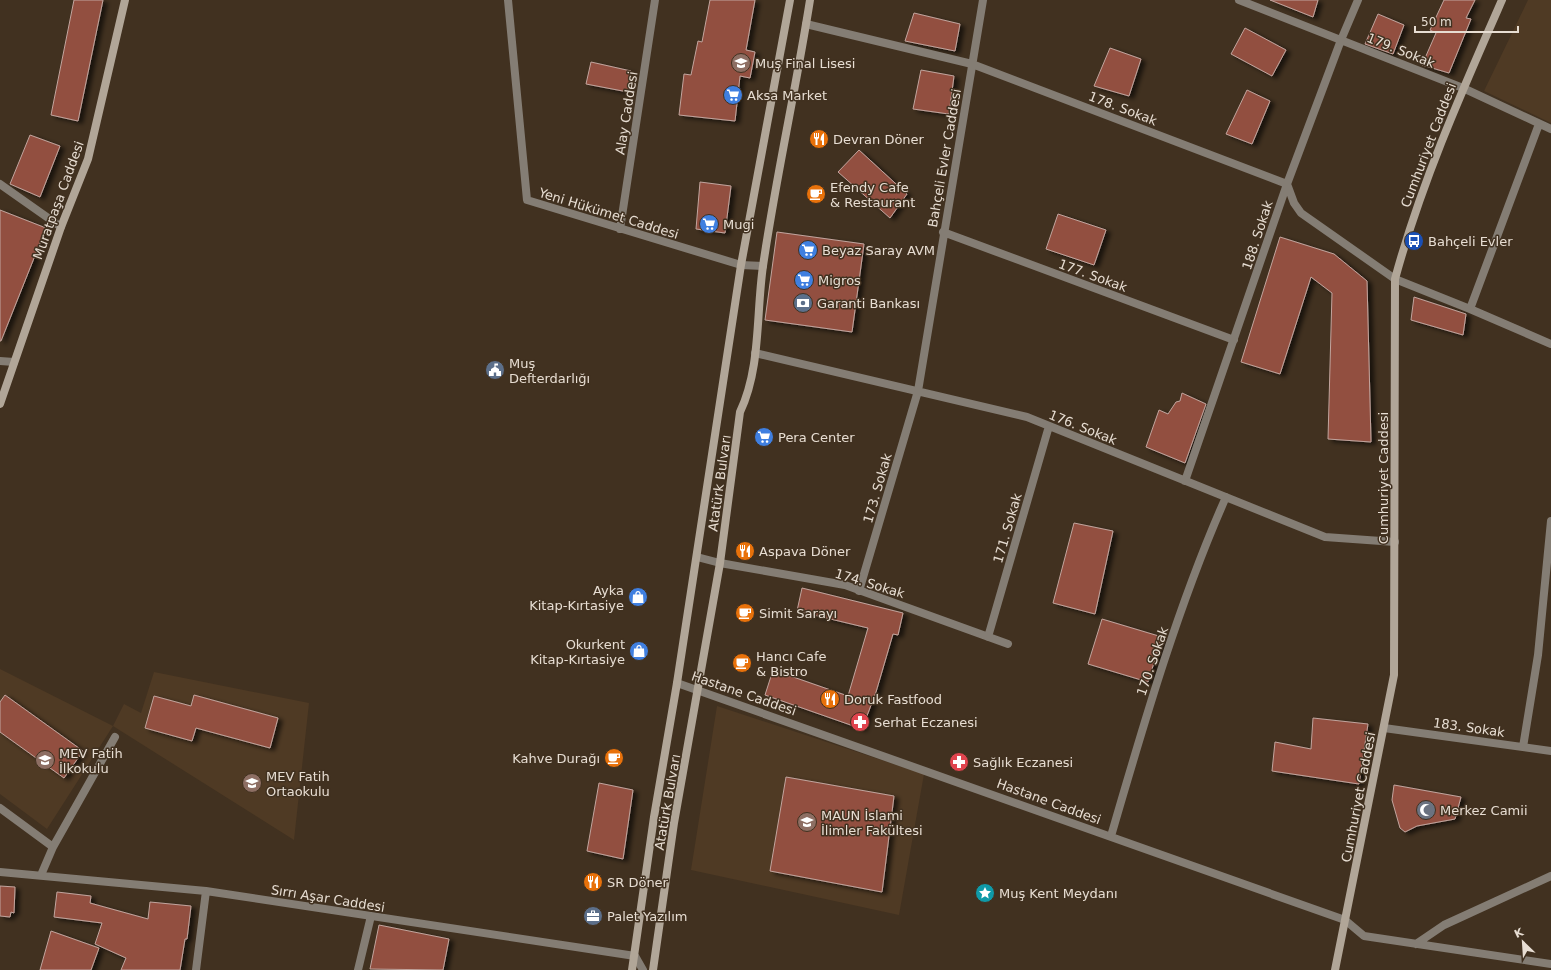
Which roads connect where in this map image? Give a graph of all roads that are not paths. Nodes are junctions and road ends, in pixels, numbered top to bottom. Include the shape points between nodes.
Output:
1 (125, 0) edge
2 (508, 0) edge
3 (655, 0) edge
4 (790, 0) edge
5 (810, 0) edge
6 (982, 0) edge
7 (1239, 0) edge
8 (1358, 0) edge
9 (1502, 0) edge
10 (806, 24) junction
11 (1341, 40) junction
12 (972, 64) junction
13 (1463, 88) junction
14 (1539, 124) junction
15 (1551, 129) edge
16 (0, 184) edge
17 (1287, 184) junction
18 (61, 227) junction
19 (620, 229) junction
20 (943, 232) junction
21 (741, 265) junction
22 (763, 266) junction
23 (1395, 279) junction
24 (1470, 309) junction
25 (1234, 340) junction
26 (1551, 344) edge
27 (755, 354) junction
28 (0, 361) edge
29 (14, 362) junction
30 (918, 391) junction
31 (0, 404) edge
32 (1049, 426) junction
33 (1185, 481) junction
34 (1226, 497) junction
35 (1551, 521) edge
36 (1395, 542) junction
37 (697, 557) junction
38 (720, 563) junction
39 (859, 591) junction
40 (988, 637) junction
41 (1008, 644) dead end
42 (677, 683) junction
43 (699, 689) junction
44 (1384, 728) junction
45 (116, 737) dead end
46 (1523, 747) junction
47 (1551, 751) edge
48 (0, 808) edge
49 (1111, 836) junction
50 (53, 847) junction
51 (0, 872) edge
52 (41, 875) junction
53 (1551, 876) edge
54 (206, 891) junction
55 (371, 916) junction
56 (1345, 920) junction
57 (1416, 944) junction
58 (635, 956) junction
59 (1551, 964) edge
60 (196, 970) edge
61 (358, 970) edge
62 (632, 970) edge
63 (643, 970) edge
64 (653, 970) edge
65 (1335, 970) edge

1 - 18 main road, Muratpaşa Caddesi via 88,159
2 - 19 street, Yeni Hükümet Caddesi via 527,200
3 - 19 street, Alay Caddesi
4 - 21 main road, Atatürk Bulvarı
5 - 10 main road, Atatürk Bulvarı
6 - 12 street, Bahçeli Evler Caddesi
7 - 11 street, 179. Sokak
8 - 11 street, 188. Sokak
9 - 13 main road, Cumhuriyet Caddesi
10 - 12 street, 178. Sokak
10 - 22 main road, Atatürk Bulvarı
11 - 13 street, 179. Sokak
11 - 17 street, 188. Sokak
12 - 17 street, 178. Sokak
12 - 20 street, Bahçeli Evler Caddesi
13 - 14 street, 179. Sokak
13 - 23 main road, Cumhuriyet Caddesi via 1426,180
14 - 15 street, 179. Sokak
14 - 24 street
16 - 18 street
17 - 23 street via 1301,213
17 - 25 street, 188. Sokak
18 - 29 main road, Muratpaşa Caddesi
19 - 21 street, Yeni Hükümet Caddesi
20 - 25 street, 177. Sokak
20 - 30 street, Bahçeli Evler Caddesi
21 - 22 street, Yeni Hükümet Caddesi
21 - 37 main road, Atatürk Bulvarı
22 - 27 main road, Atatürk Bulvarı
23 - 24 street
23 - 36 main road, Cumhuriyet Caddesi
24 - 26 street
25 - 33 street, 188. Sokak
27 - 30 street, 176. Sokak
27 - 38 main road, Atatürk Bulvarı via 748,396 740,412
28 - 29 street
29 - 31 main road, Muratpaşa Caddesi
30 - 32 street, 176. Sokak via 1027,417
30 - 39 street, 173. Sokak
32 - 33 street, 176. Sokak
32 - 40 street, 171. Sokak
33 - 34 street, 176. Sokak
34 - 36 street, 176. Sokak via 1325,537
34 - 49 street, 170. Sokak via 1208,538 1149,707
35 - 46 street via 1538,655
36 - 44 main road, Cumhuriyet Caddesi via 1394,675
37 - 38 street, 174. Sokak
37 - 42 main road, Atatürk Bulvarı
38 - 39 street, 174. Sokak via 845,586
38 - 43 main road, Atatürk Bulvarı
39 - 40 street, 174. Sokak
40 - 41 street, 174. Sokak
42 - 43 street, Hastane Caddesi
42 - 58 main road, Atatürk Bulvarı via 654,817
43 - 49 street, Hastane Caddesi
43 - 64 main road, Atatürk Bulvarı via 674,828
44 - 46 street, 183. Sokak
44 - 56 main road, Cumhuriyet Caddesi
45 - 50 street
46 - 47 street, 183. Sokak
48 - 50 street
49 - 56 street, Hastane Caddesi
50 - 52 street
51 - 52 street, Sırrı Aşar Caddesi
52 - 54 street, Sırrı Aşar Caddesi
53 - 57 street via 1444,925
54 - 55 street, Sırrı Aşar Caddesi
54 - 60 street
55 - 58 street, Sırrı Aşar Caddesi
55 - 61 street
56 - 57 street via 1364,936
56 - 65 main road, Cumhuriyet Caddesi
57 - 59 street
58 - 62 main road, Atatürk Bulvarı
58 - 63 street

